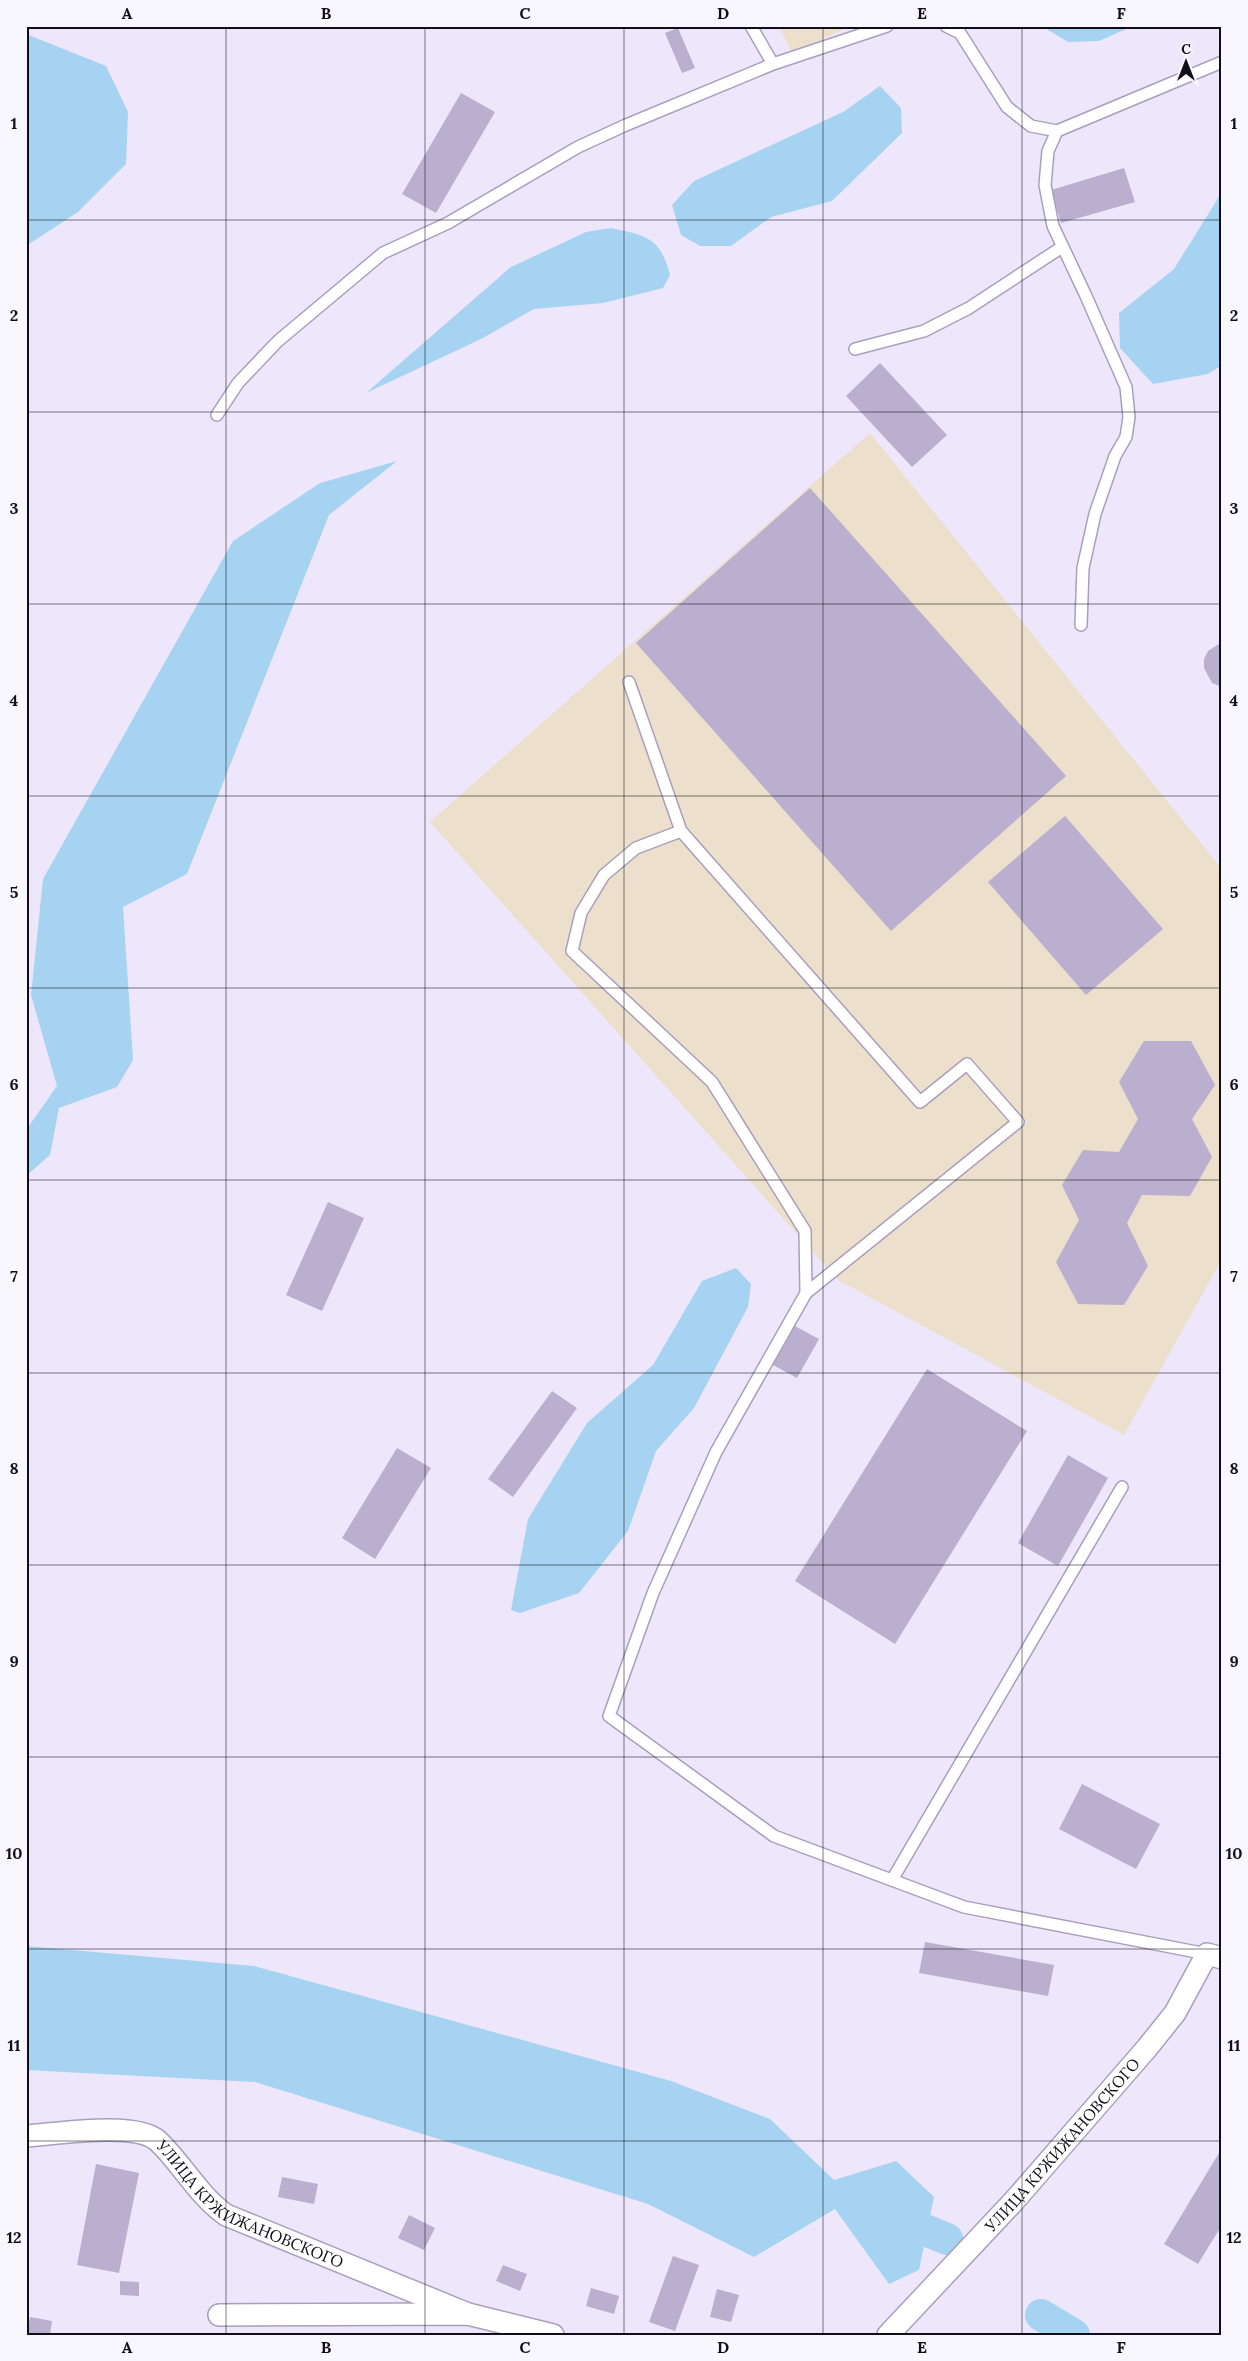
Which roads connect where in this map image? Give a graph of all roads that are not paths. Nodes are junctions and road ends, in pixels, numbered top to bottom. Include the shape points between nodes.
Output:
1 (751, 26) edge
2 (887, 26) edge
3 (946, 26) edge
4 (1222, 62) edge
5 (773, 64) junction
6 (1057, 131) junction
7 (1062, 247) junction
8 (855, 349) dead end
9 (217, 415) dead end
10 (1081, 625) dead end
11 (629, 682) dead end
12 (681, 832) junction
13 (806, 1293) junction
14 (1122, 1488) dead end
15 (892, 1880) junction
16 (1214, 1956) edge
17 (26, 2136) edge
18 (468, 2314) junction
19 (219, 2315) dead end
20 (521, 2331) edge
21 (553, 2335) edge
22 (888, 2335) edge

1 - 5 lane
2 - 5 lane
3 - 6 lane via 960,33 1007,107 1031,126
4 - 6 lane
5 - 9 lane via 578,147 448,223 384,253 278,341 238,383
6 - 7 lane via 1048,151 1045,185 1053,226
7 - 8 lane via 969,308 924,331
7 - 10 lane via 1126,388 1129,417 1126,437 1115,456 1095,514 1083,568
11 - 12 lane
12 - 13 lane via 636,848 604,875 581,914 572,951 712,1082 805,1230
12 - 13 lane via 920,1102 967,1064 1018,1122
13 - 15 lane via 716,1452 653,1592 609,1716 774,1836
14 - 15 lane
15 - 16 lane via 964,1907
16 - 22 street, УЛИЦА КРЖИЖАНОВСКОГО via 1147,2048 1014,2202
17 - 18 street, УЛИЦА КРЖИЖАНОВСКОГО via 104,2130 144,2132 157,2140 211,2204 226,2214
18 - 19 street, УЛИЦА КРЖИЖАНОВСКОГО
18 - 20 street, УЛИЦА КРЖИЖАНОВСКОГО
20 - 21 street, УЛИЦА КРЖИЖАНОВСКОГО

